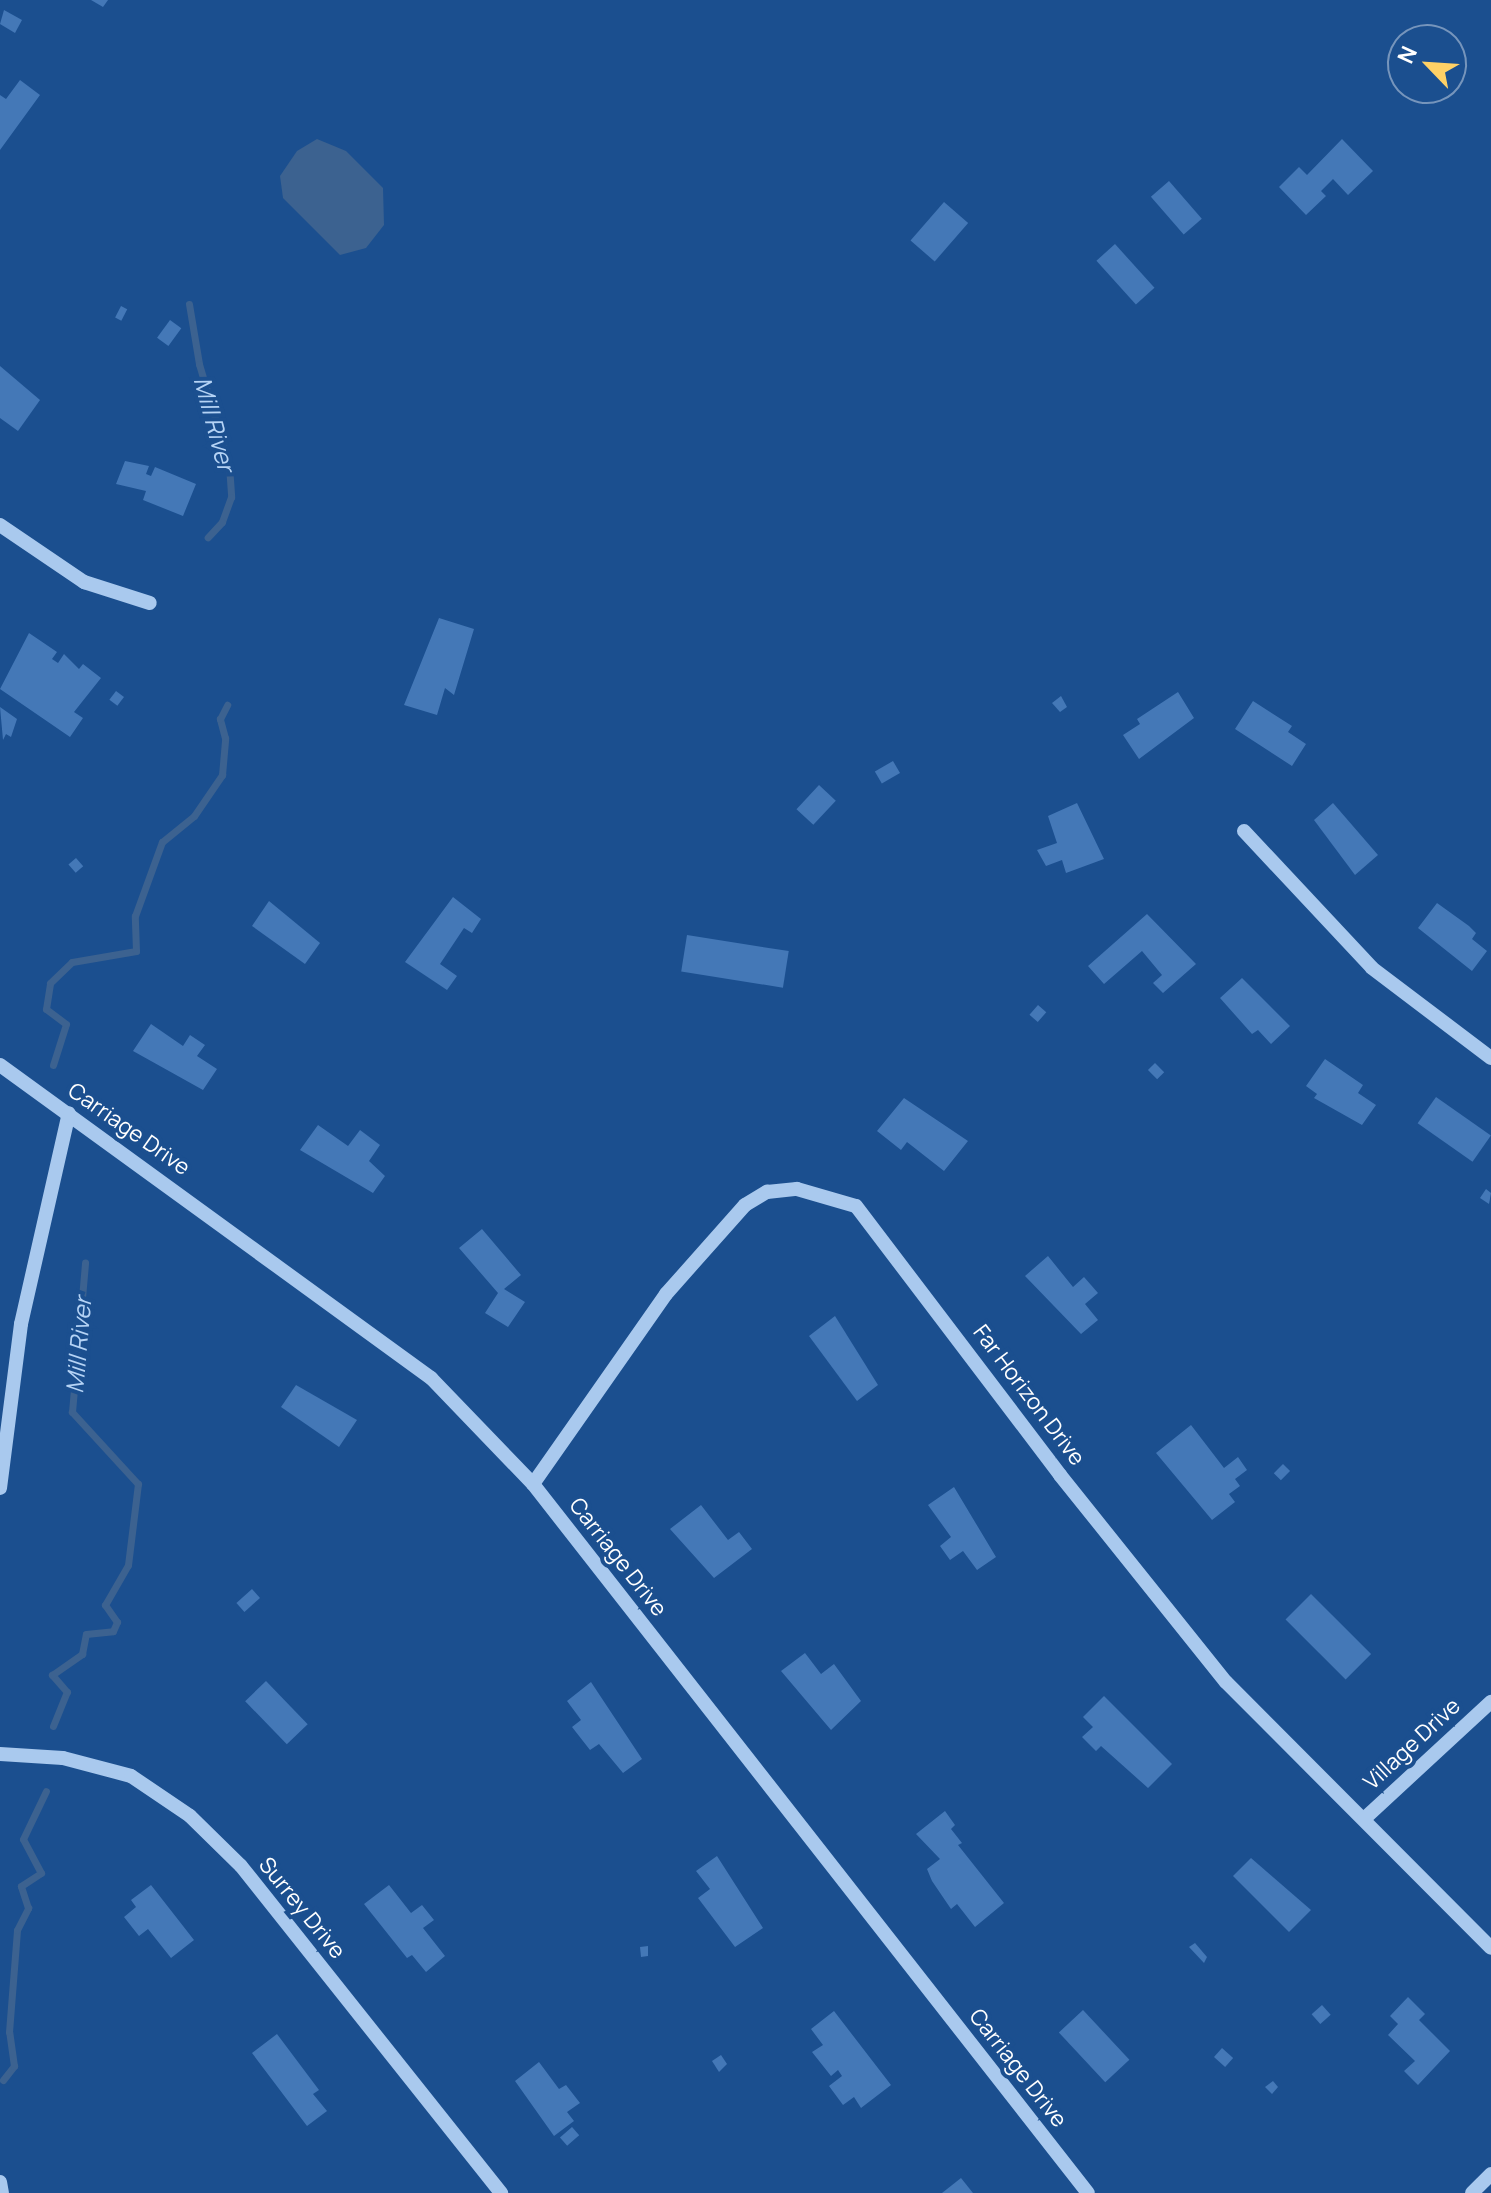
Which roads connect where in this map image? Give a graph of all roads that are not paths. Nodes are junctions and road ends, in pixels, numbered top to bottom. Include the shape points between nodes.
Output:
1 (0, 525) edge
2 (150, 603) dead end
3 (1244, 831) dead end
4 (1491, 1058) edge
5 (0, 1065) edge
6 (69, 1113) junction
7 (533, 1484) junction
8 (0, 1488) edge
9 (1491, 1702) edge
10 (0, 1754) edge
11 (1364, 1819) junction
12 (1491, 1948) edge
13 (1491, 2174) edge
14 (0, 2182) edge
15 (2, 2193) edge
16 (501, 2193) edge
17 (1088, 2193) edge
18 (1472, 2193) edge

1 - 2 street via 84,582
3 - 4 street via 1372,968
5 - 6 street, Carriage Drive
6 - 7 street, Carriage Drive via 431,1378
6 - 8 street via 21,1324
7 - 11 street, Far Horizon Drive via 666,1294 745,1205 767,1192 797,1189 856,1206 1060,1475 1226,1682
7 - 17 street, Carriage Drive
9 - 11 street, Village Drive
10 - 16 street, Surrey Drive via 63,1758 131,1776 190,1816 241,1866
11 - 12 street, Far Horizon Drive
13 - 18 street
14 - 15 street

